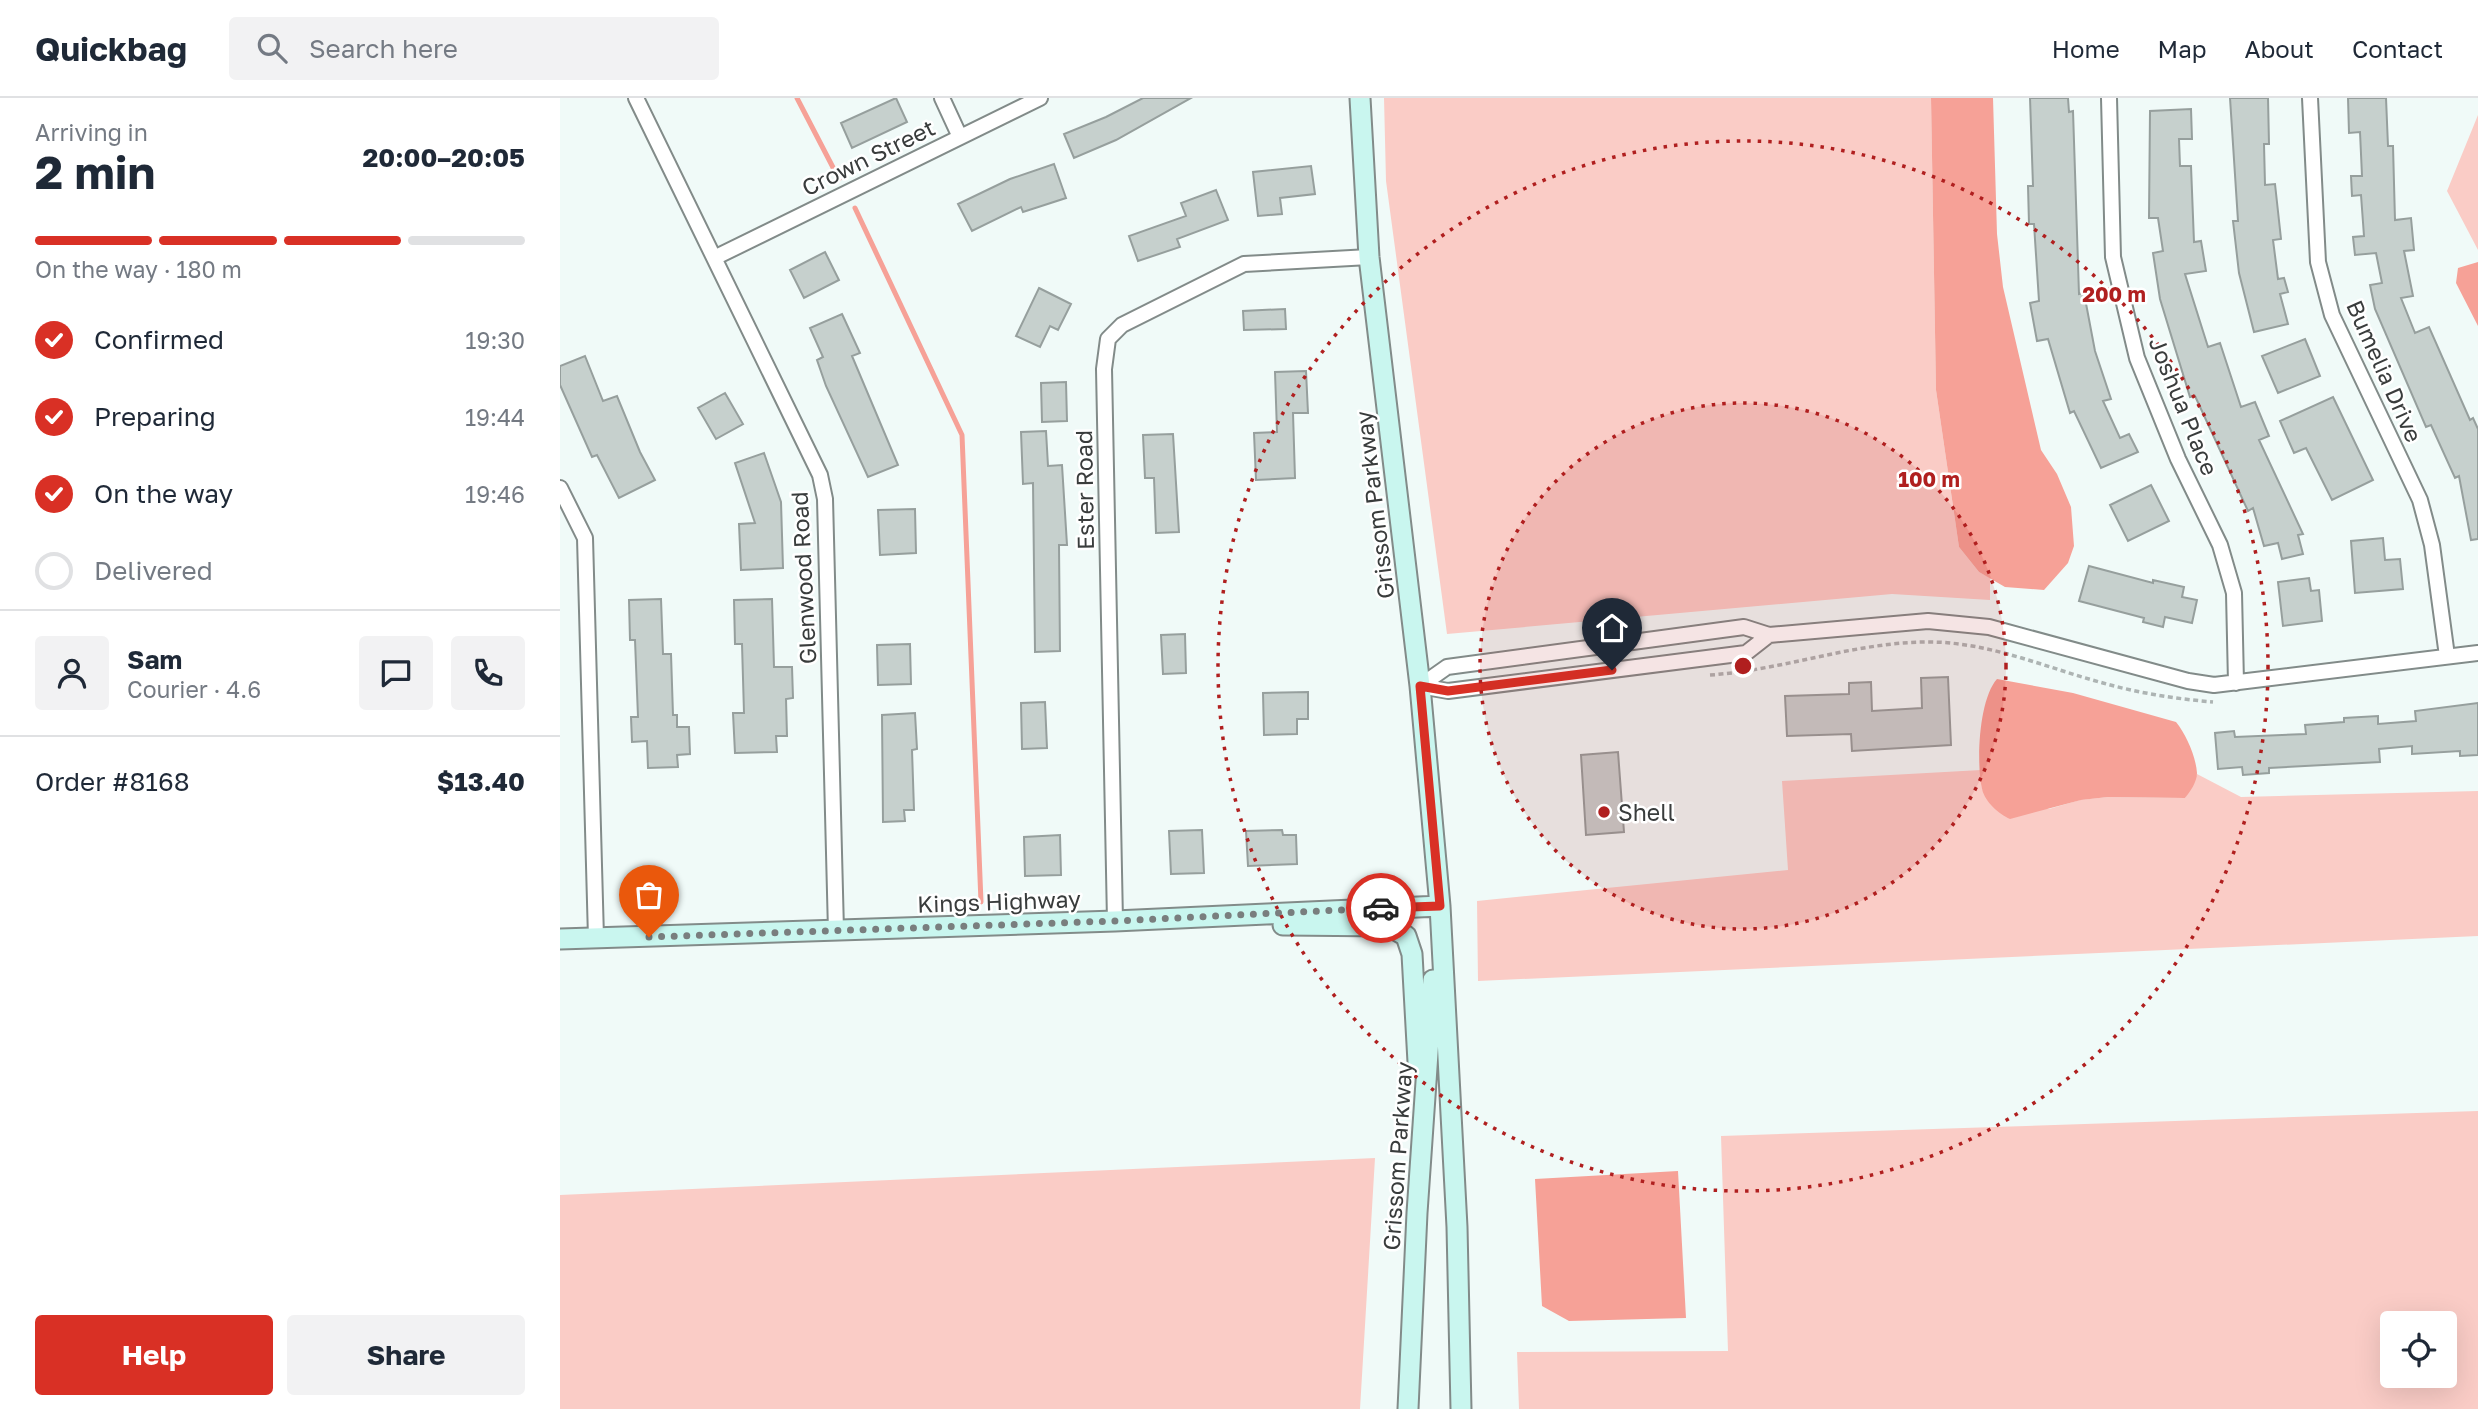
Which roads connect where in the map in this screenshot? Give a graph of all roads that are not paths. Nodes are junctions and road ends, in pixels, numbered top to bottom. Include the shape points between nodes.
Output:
1 (636, 98) edge
2 (942, 98) edge
3 (1040, 98) edge
4 (1360, 98) edge
5 (2109, 98) edge
6 (2309, 98) edge
7 (960, 138) junction
8 (716, 257) junction
9 (1369, 257) junction
10 (560, 488) edge
11 (1769, 635) junction
12 (1609, 645) junction
13 (2478, 653) edge
14 (2447, 656) junction
15 (1612, 670) junction
16 (2236, 683) junction
17 (1420, 686) junction
18 (1440, 906) junction
19 (1249, 915) junction
20 (1115, 921) junction
21 (836, 931) junction
22 (596, 938) junction
23 (560, 939) edge
24 (1424, 1101) junction
25 (1408, 1409) edge
26 (1461, 1409) edge

1 - 8 street, Glenwood Road
2 - 7 street
3 - 7 street, Crown Street
4 - 9 main road, Grissom Parkway
5 - 16 street, Joshua Place via 2113,257 2137,358 2220,545 2234,593
6 - 14 street, Bumelia Drive via 2318,261 2332,315 2420,500 2432,545
7 - 8 street, Crown Street
8 - 21 street, Glenwood Road via 821,475
9 - 17 main road, Grissom Parkway
9 - 20 street, Ester Road via 1244,264 1122,325 1108,339 1104,369
10 - 22 street via 585,538
11 - 12 street via 1744,627
11 - 15 street via 1746,653
11 - 16 street via 1928,621 1952,623 1989,627 2188,681
12 - 15 lane
12 - 17 street via 1447,667
13 - 14 street
14 - 16 street
15 - 17 street via 1448,691
17 - 18 main road, Grissom Parkway
18 - 19 main road, Kings Highway
18 - 24 main road, Grissom Parkway
18 - 26 main road, Grissom Parkway via 1457,1227
19 - 20 main road, Kings Highway
19 - 24 main road via 1281,925 1389,926 1406,936 1412,954 1416,1050
20 - 21 main road, Kings Highway
21 - 22 main road, Kings Highway
22 - 23 main road, Kings Highway
24 - 25 main road, Grissom Parkway

